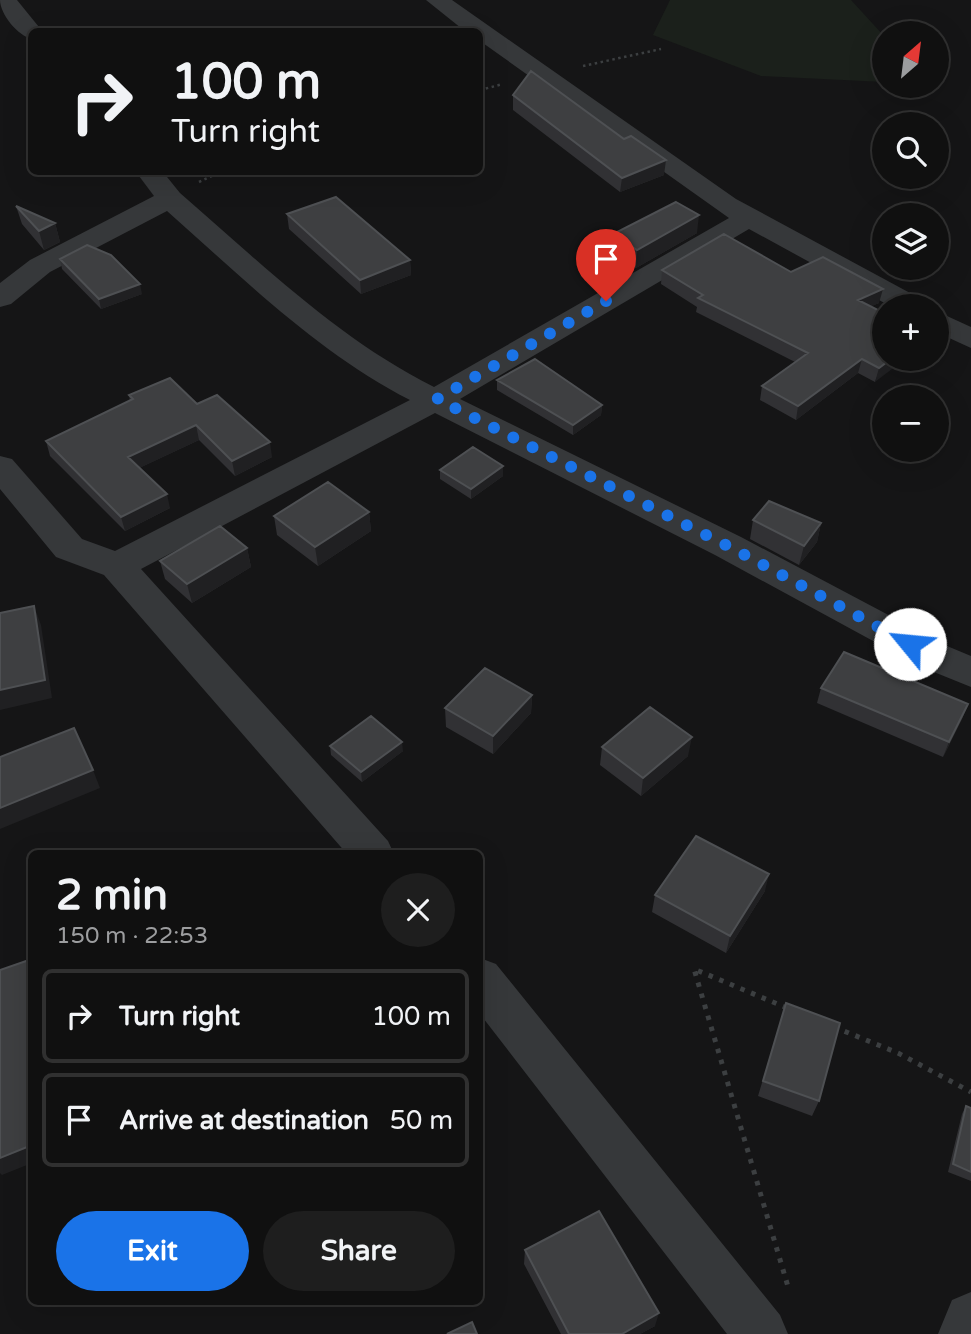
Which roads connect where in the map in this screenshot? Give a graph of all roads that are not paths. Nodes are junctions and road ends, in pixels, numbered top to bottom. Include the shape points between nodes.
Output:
1 (5, 0) edge
2 (437, 0) edge
3 (29, 28) edge
4 (476, 28) edge
5 (483, 33) edge
6 (151, 175) edge
7 (170, 200) junction
8 (750, 217) junction
9 (890, 294) edge
10 (0, 298) edge
11 (949, 327) edge
12 (971, 339) edge
13 (437, 399) junction
14 (0, 467) edge
15 (117, 566) junction
16 (971, 672) edge
17 (369, 850) edge
18 (483, 983) edge
19 (971, 1319) edge
20 (761, 1334) edge
21 (965, 1334) edge

1 - 3 street
2 - 4 street
5 - 8 street via 726,205
6 - 7 street
7 - 10 street via 40,266
7 - 13 street via 320,330 387,376
8 - 9 street
8 - 13 street
11 - 12 street
13 - 15 street
13 - 16 street
14 - 15 street via 69,548
15 - 17 street
18 - 20 street
19 - 21 street

